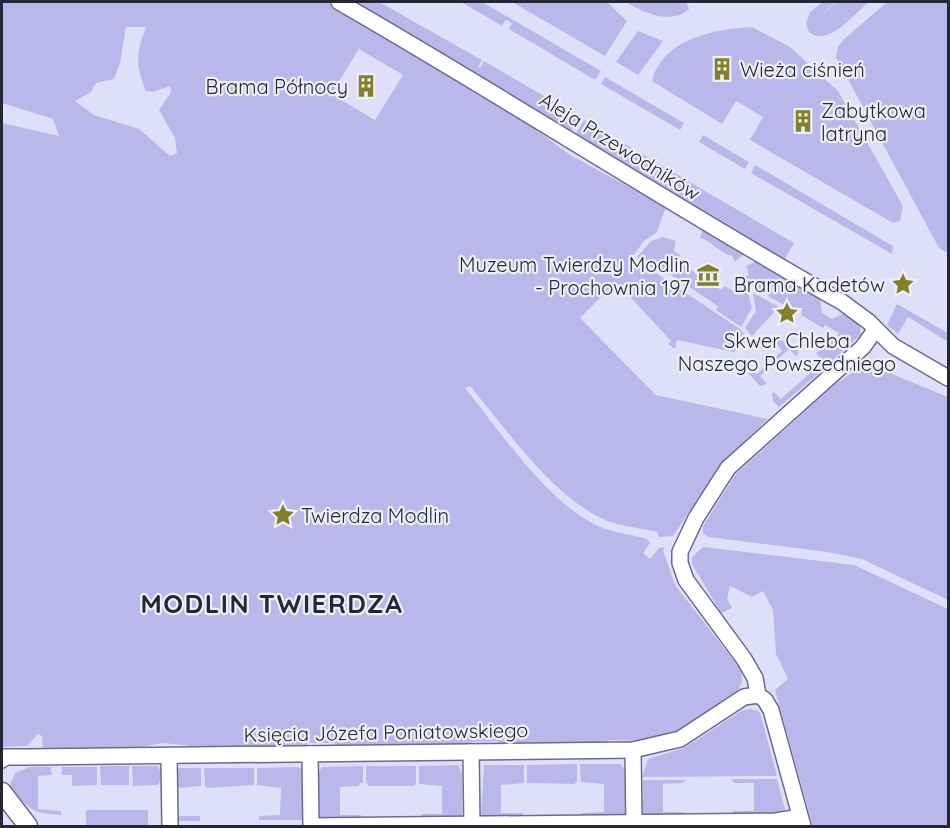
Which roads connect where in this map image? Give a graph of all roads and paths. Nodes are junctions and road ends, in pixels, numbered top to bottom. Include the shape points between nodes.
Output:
1 (339, 2) edge
2 (875, 330) junction
3 (948, 378) edge
4 (758, 695) junction
5 (633, 750) junction
6 (471, 752) junction
7 (310, 754) junction
8 (169, 756) junction
9 (2, 760) edge
10 (2, 792) edge
11 (801, 822) edge
12 (472, 825) edge
13 (634, 825) edge
14 (28, 826) edge
15 (170, 826) edge
16 (311, 826) edge

1 - 2 street, Aleja Przewodników via 842,302
2 - 3 street, Aleja Przewodników via 893,346
2 - 4 street via 863,346 728,468 680,552 686,580 747,663
4 - 5 street, Księcia Józefa Poniatowskiego via 744,697 680,739
4 - 11 street via 771,710
5 - 6 street, Księcia Józefa Poniatowskiego
5 - 13 street
6 - 7 street, Księcia Józefa Poniatowskiego
6 - 12 street
7 - 8 street, Księcia Józefa Poniatowskiego
7 - 16 street
8 - 9 street, Księcia Józefa Poniatowskiego
8 - 15 street
10 - 14 street
11 - 13 street
12 - 13 street
12 - 16 street

